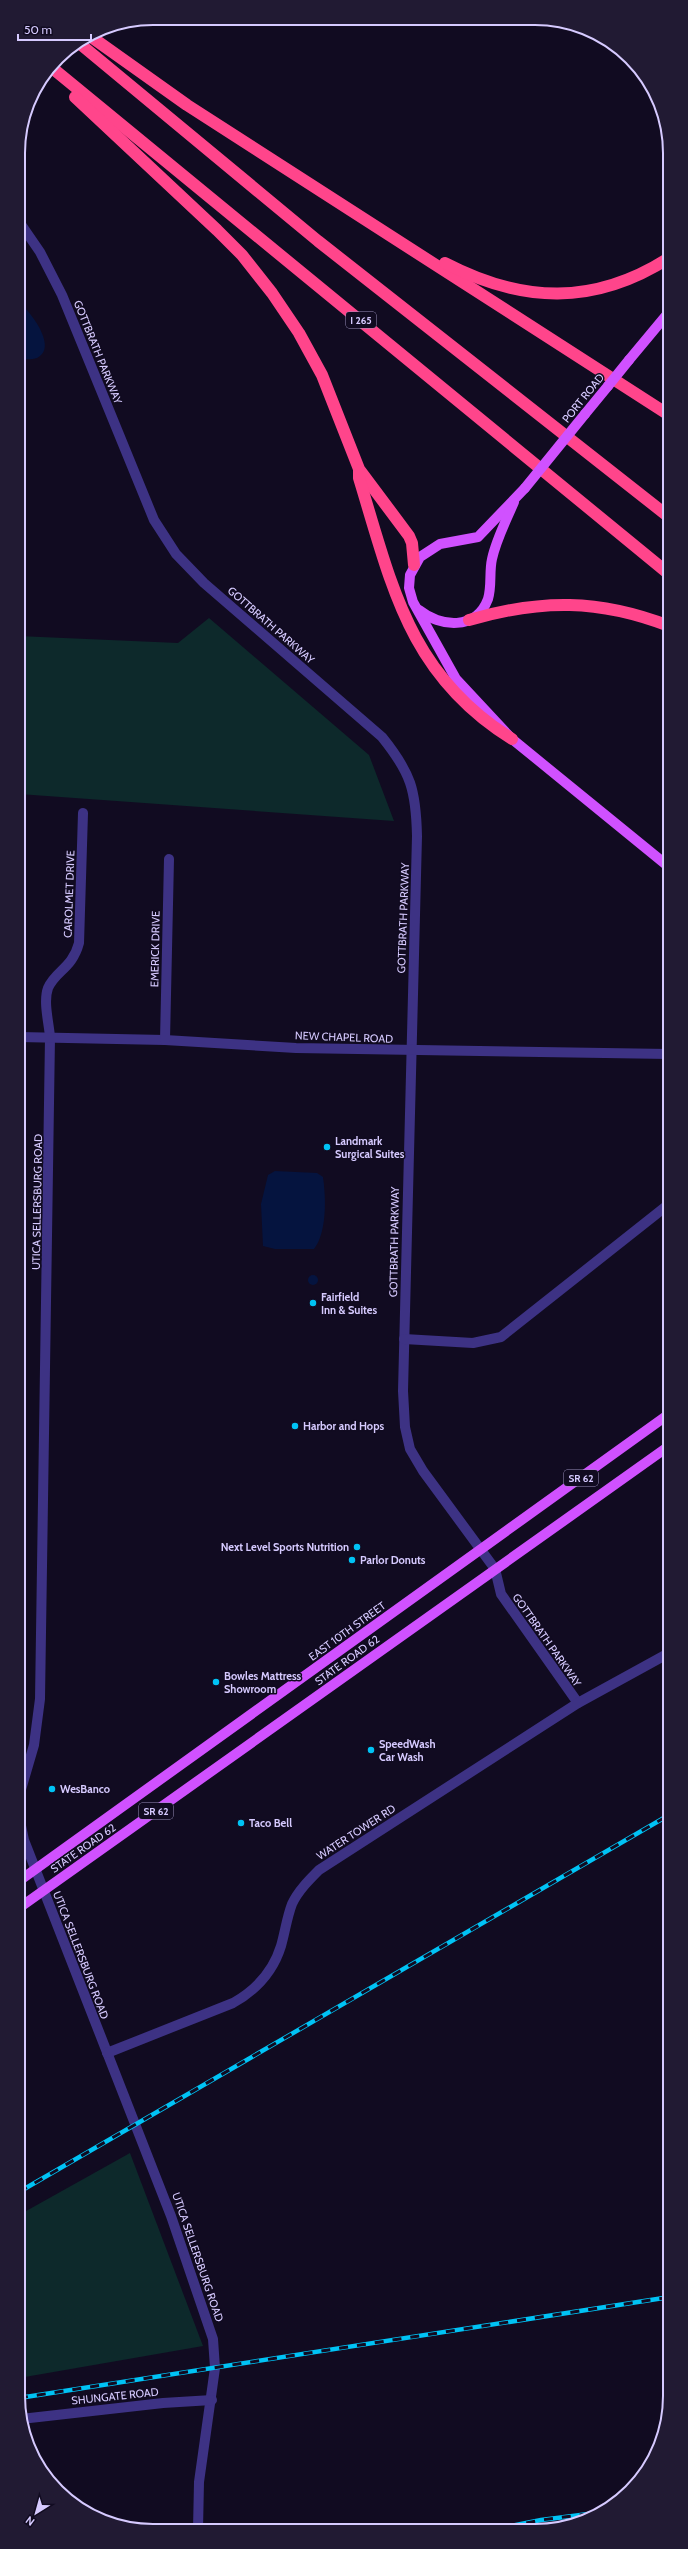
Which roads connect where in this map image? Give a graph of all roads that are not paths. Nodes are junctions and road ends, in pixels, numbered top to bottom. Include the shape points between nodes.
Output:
1 (94, 39) edge
2 (83, 46) edge
3 (55, 70) edge
4 (52, 74) edge
5 (25, 230) edge
6 (418, 254) junction
7 (663, 261) edge
8 (663, 319) edge
9 (663, 411) edge
10 (359, 469) junction
11 (515, 499) junction
12 (663, 512) edge
13 (414, 565) junction
14 (663, 569) edge
15 (419, 610) junction
16 (469, 620) junction
17 (663, 624) edge
18 (512, 739) junction
19 (83, 813) dead end
20 (170, 859) dead end
21 (663, 861) edge
22 (25, 1037) edge
23 (50, 1037) junction
24 (165, 1040) junction
25 (410, 1051) junction
26 (663, 1054) edge
27 (663, 1209) edge
28 (404, 1339) junction
29 (663, 1418) edge
30 (663, 1450) edge
31 (480, 1550) junction
32 (495, 1569) junction
33 (663, 1656) edge
34 (578, 1703) junction
35 (25, 1776) edge
36 (25, 1843) edge
37 (34, 1870) junction
38 (25, 1877) edge
39 (43, 1890) junction
40 (25, 1904) edge
41 (107, 2053) junction
42 (212, 2400) junction
43 (27, 2418) edge
44 (198, 2524) edge

1 - 6 highway via 187,105
2 - 12 highway via 318,241
3 - 14 highway, I 265
4 - 10 highway via 217,230 259,274 312,355
5 - 25 street, GOTTBRATH PARKWAY via 40,252 62,295 154,520 176,554 204,583 382,738 402,764 412,784 417,836
6 - 7 highway via 434,257 474,278 534,293 585,291 610,286 633,278
6 - 9 highway
8 - 11 main road, PORT ROAD, bridge
10 - 13 highway via 409,536
10 - 18 highway via 358,478 395,595 422,651 439,676 458,697 485,722
11 - 13 main road, PORT ROAD via 478,537 432,547
11 - 16 main road via 495,548 487,600 481,610
13 - 15 main road via 409,588
15 - 16 main road via 442,623 461,623
15 - 18 main road via 426,628 456,679
16 - 17 highway via 524,606 570,604 620,610
18 - 21 main road
19 - 23 street, CAROLMET DRIVE via 79,944 71,964 52,982 48,990
20 - 24 street, EMERICK DRIVE
22 - 23 street, NEW CHAPEL ROAD
23 - 24 street, NEW CHAPEL ROAD
23 - 35 street, UTICA SELLERSBURG ROAD via 40,1699 34,1746
24 - 25 street, NEW CHAPEL ROAD via 296,1048
25 - 26 street, NEW CHAPEL ROAD
25 - 28 street, GOTTBRATH PARKWAY
27 - 28 street via 501,1337 473,1343
28 - 31 street, GOTTBRATH PARKWAY via 405,1427 410,1449
29 - 31 main road, EAST 10TH STREET / SR 62
30 - 32 main road, STATE ROAD 62 / SR 62
31 - 32 street, GOTTBRATH PARKWAY
31 - 37 main road, EAST 10TH STREET / SR 62
32 - 34 street, GOTTBRATH PARKWAY via 501,1594
32 - 39 main road, STATE ROAD 62 / SR 62
33 - 34 street, WATER TOWER RD
34 - 41 street, WATER TOWER RD via 319,1870 304,1886 293,1904 281,1946 265,1978 246,1996
36 - 37 street, UTICA SELLERSBURG ROAD
37 - 38 main road, EAST 10TH STREET / SR 62
37 - 39 street, UTICA SELLERSBURG ROAD
39 - 40 main road, STATE ROAD 62 / SR 62
39 - 41 street, UTICA SELLERSBURG ROAD
41 - 42 street, UTICA SELLERSBURG ROAD via 169,2209 209,2325 214,2351
42 - 43 street, SHUNGATE ROAD
42 - 44 street, UTICA SELLERSBURG ROAD via 199,2482

